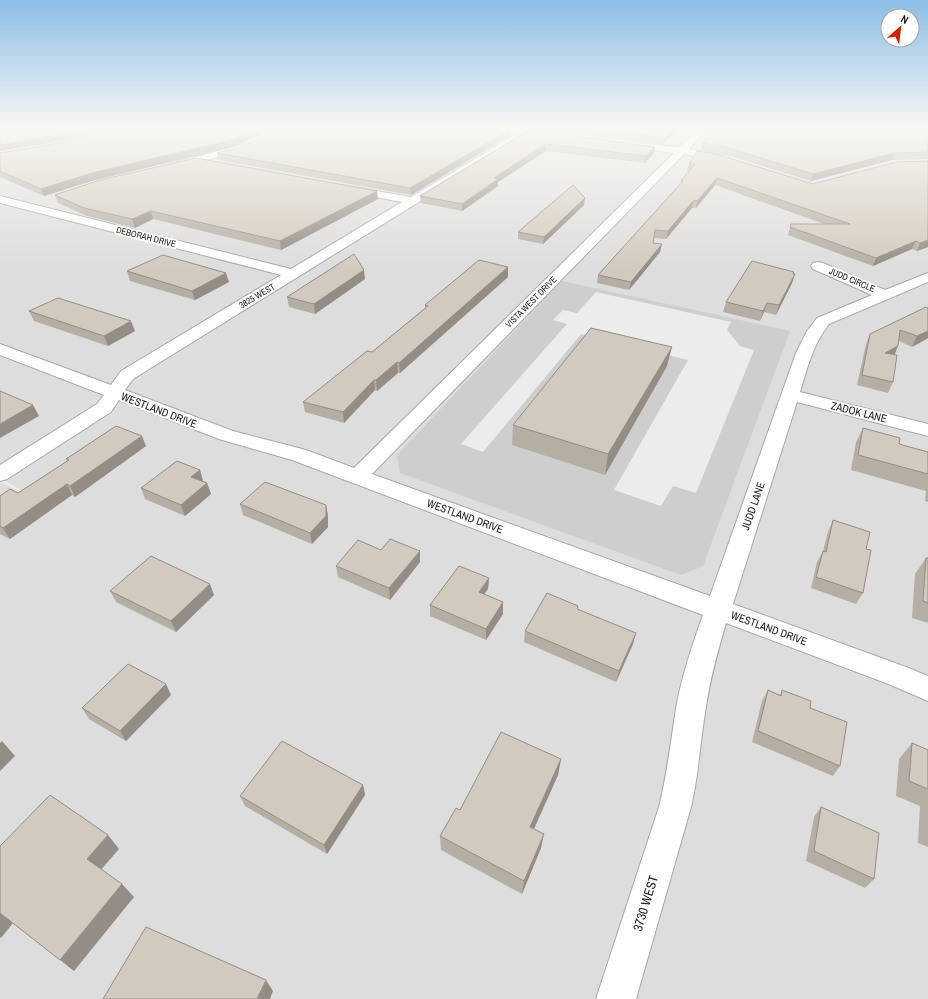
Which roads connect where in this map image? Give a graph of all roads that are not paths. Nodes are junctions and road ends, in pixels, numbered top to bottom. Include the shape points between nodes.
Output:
1 (455, 175) edge
2 (658, 175) edge
3 (340, 187) edge
4 (0, 199) edge
5 (46, 200) edge
6 (413, 200) junction
7 (29, 207) junction
8 (818, 266) dead end
9 (292, 274) junction
10 (928, 277) edge
11 (886, 295) junction
12 (0, 349) edge
13 (114, 392) junction
14 (790, 395) junction
15 (928, 430) edge
16 (0, 474) edge
17 (358, 476) junction
18 (718, 609) junction
19 (928, 689) edge
20 (675, 807) joint
21 (616, 999) edge

1 - 6 street, 3825 WEST
2 - 17 street, VISTA WEST DRIVE
3 - 6 street
4 - 7 street, DEBORAH DRIVE
5 - 7 street
6 - 9 street, 3825 WEST
7 - 9 street, DEBORAH DRIVE
8 - 11 street, JUDD CIRCLE
9 - 13 street, 3825 WEST via 127,376
10 - 11 street, JUDD LANE
11 - 14 street, JUDD LANE via 823,322 815,331 804,353
12 - 13 street, WESTLAND DRIVE
13 - 16 street, 3825 WEST via 104,408
13 - 17 street, WESTLAND DRIVE via 226,435 299,455
14 - 15 street, ZADOK LANE
14 - 18 street, JUDD LANE
17 - 18 street, WESTLAND DRIVE
18 - 19 street, WESTLAND DRIVE
18 - 20 street, JUDD LANE via 701,660 691,706 682,777
20 - 21 street, 3730 WEST

